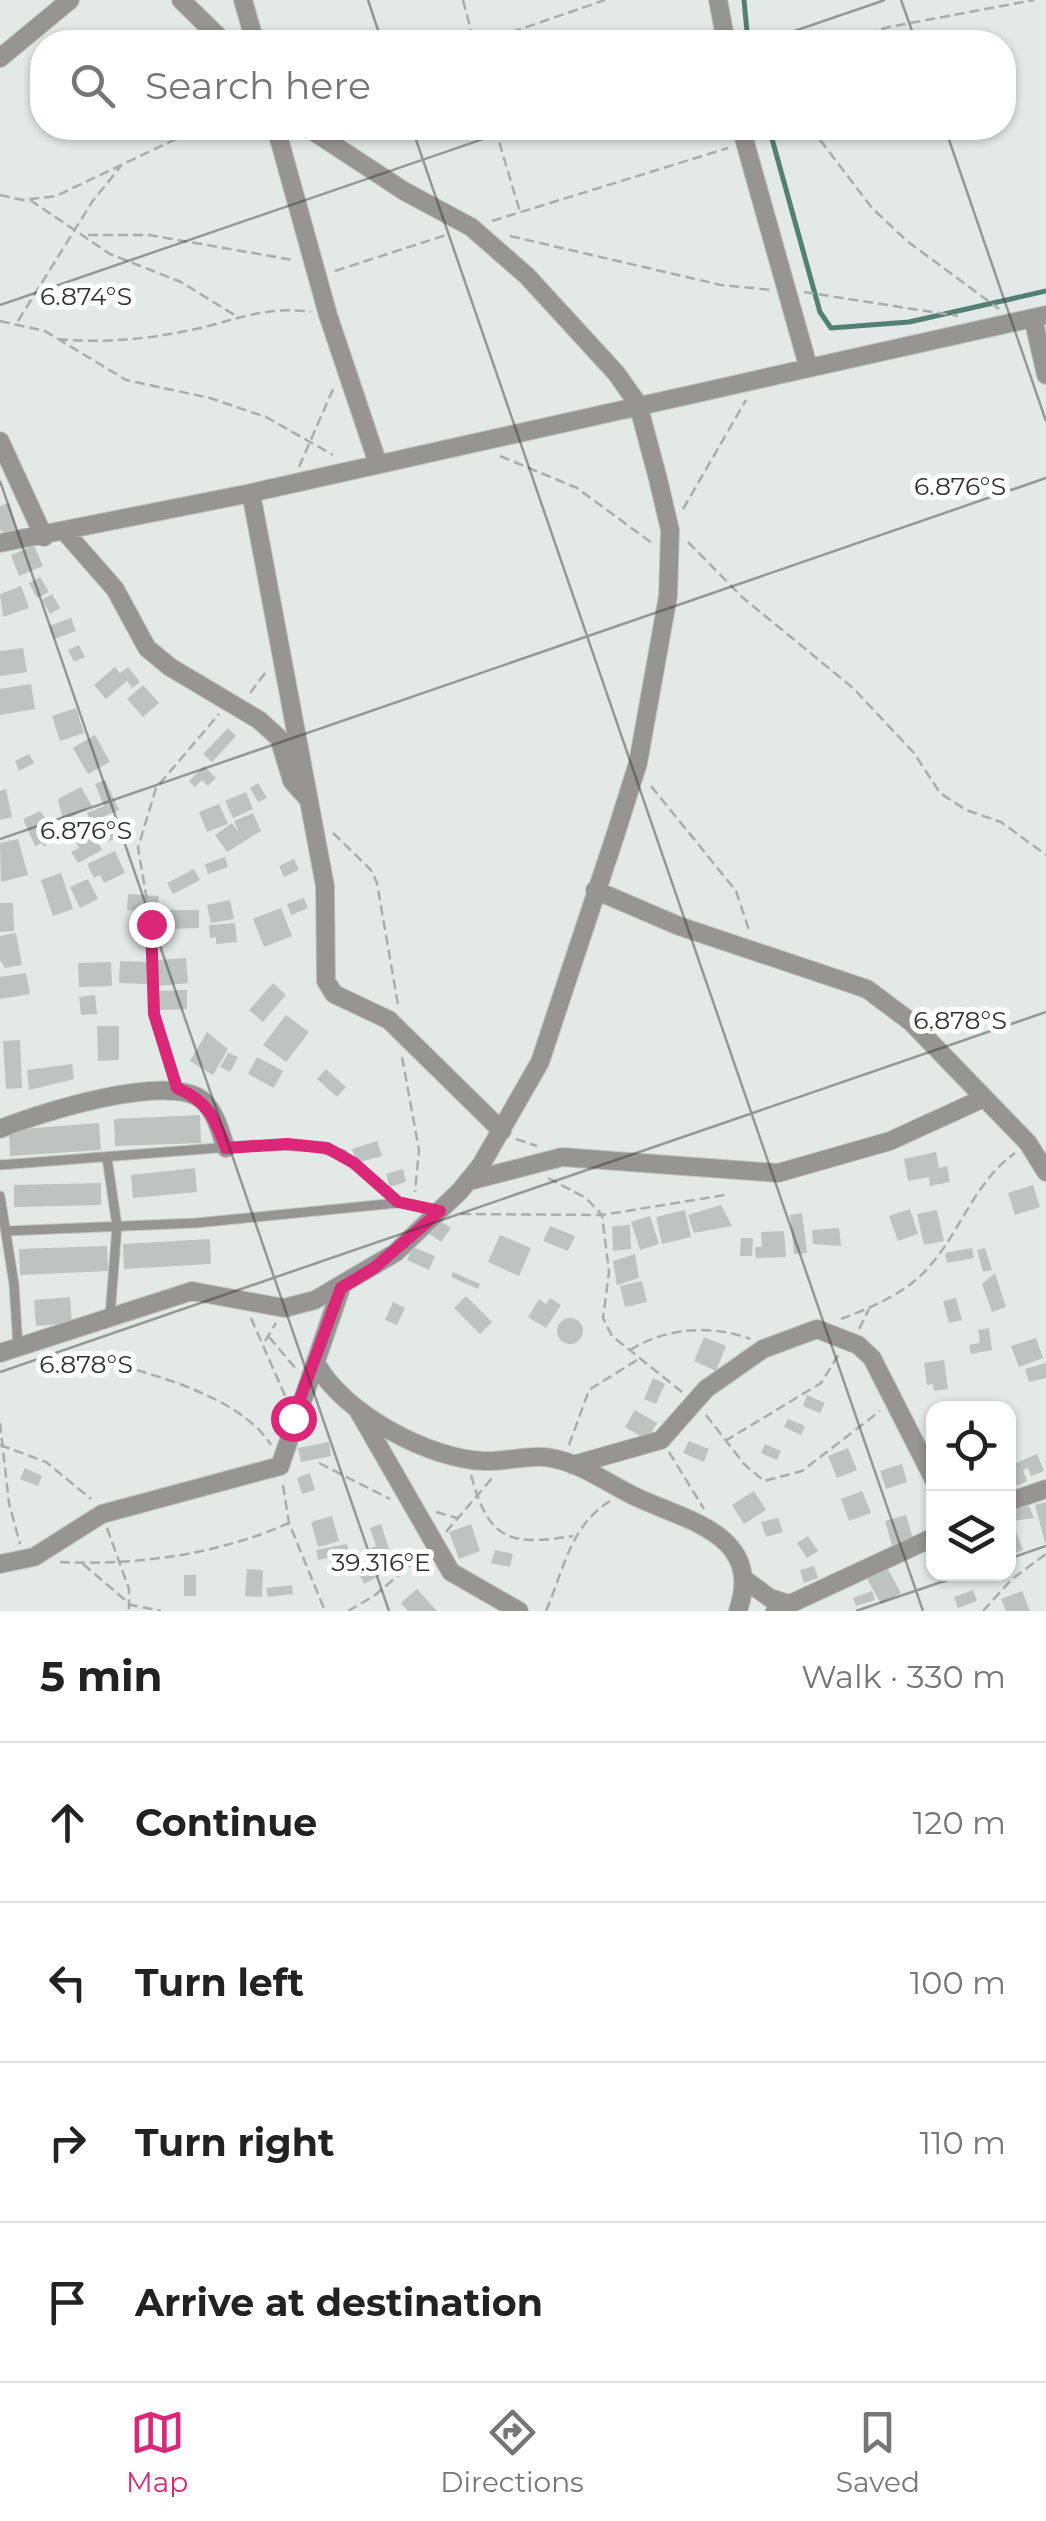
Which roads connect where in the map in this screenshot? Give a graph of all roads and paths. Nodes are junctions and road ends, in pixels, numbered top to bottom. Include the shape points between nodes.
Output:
1 (69, 0) edge
2 (182, 0) edge
3 (244, 0) edge
4 (463, 0) edge
5 (605, 0) edge
6 (718, 0) edge
7 (1034, 0) edge
8 (33, 30) edge
9 (212, 30) edge
10 (252, 30) edge
11 (471, 30) edge
12 (518, 30) edge
13 (724, 30) edge
14 (879, 30) edge
15 (30, 33) edge
16 (0, 58) edge
17 (173, 140) edge
18 (279, 140) edge
19 (326, 140) edge
20 (499, 140) edge
21 (728, 140) edge
22 (743, 140) edge
23 (820, 140) edge
24 (124, 162) junction
25 (0, 195) edge
26 (30, 200) junction
27 (521, 213) junction
28 (76, 230) junction
29 (475, 230) junction
30 (86, 236) junction
31 (316, 270) junction
32 (788, 291) junction
33 (328, 315) junction
34 (236, 316) junction
35 (1040, 316) edge
36 (963, 317) dead end
37 (0, 320) edge
38 (17, 322) junction
39 (1012, 322) junction
40 (57, 339) junction
41 (343, 362) junction
42 (808, 366) junction
43 (1046, 376) edge
44 (761, 377) junction
45 (638, 404) junction
46 (0, 441) edge
47 (311, 441) junction
48 (497, 456) dead end
49 (378, 464) junction
50 (350, 468) junction
51 (293, 484) junction
52 (251, 493) junction
53 (672, 528) junction
54 (65, 532) junction
55 (44, 538) junction
56 (0, 543) edge
57 (670, 558) junction
58 (268, 669) dead end
59 (232, 702) junction
60 (636, 770) junction
61 (312, 808) junction
62 (1046, 856) edge
63 (594, 890) junction
64 (758, 951) junction
65 (399, 1022) junction
66 (177, 1088) junction
67 (984, 1098) junction
68 (0, 1128) edge
69 (502, 1130) junction
70 (1028, 1144) junction
71 (226, 1148) junction
72 (106, 1158) junction
73 (533, 1162) junction
74 (0, 1165) edge
75 (1046, 1172) edge
76 (468, 1182) junction
77 (725, 1195) dead end
78 (0, 1196) edge
79 (398, 1202) junction
80 (411, 1203) junction
81 (440, 1211) junction
82 (602, 1215) junction
83 (116, 1226) junction
84 (6, 1231) junction
85 (341, 1288) junction
86 (235, 1300) junction
87 (284, 1308) junction
88 (869, 1308) junction
89 (110, 1316) junction
90 (818, 1329) junction
91 (267, 1339) junction
92 (852, 1342) junction
93 (776, 1343) junction
94 (9, 1350) edge
95 (628, 1350) junction
96 (60, 1351) dead end
97 (636, 1360) junction
98 (313, 1372) junction
99 (892, 1396) junction
100 (694, 1401) junction
101 (358, 1412) junction
102 (293, 1418) junction
103 (0, 1423) edge
104 (661, 1440) junction
105 (726, 1441) junction
106 (3, 1446) edge
107 (506, 1459) junction
108 (467, 1460) junction
109 (568, 1463) junction
110 (281, 1464) junction
111 (926, 1464) edge
112 (622, 1489) junction
113 (1046, 1489) edge
114 (478, 1498) junction
115 (1016, 1499) edge
116 (102, 1514) junction
117 (289, 1523) junction
118 (716, 1533) junction
119 (573, 1536) junction
120 (926, 1541) edge
121 (434, 1544) junction
122 (1046, 1554) edge
123 (29, 1559) junction
124 (120, 1561) junction
125 (81, 1563) junction
126 (0, 1564) edge
127 (744, 1579) junction
128 (131, 1605) junction
129 (782, 1608) edge
130 (129, 1611) edge
131 (161, 1611) edge
132 (325, 1611) edge
133 (348, 1611) edge
134 (519, 1611) edge
135 (546, 1611) edge
136 (738, 1611) edge
137 (982, 1611) edge

1 - 8 street
2 - 9 street
3 - 10 street
4 - 11 path
5 - 12 path
6 - 13 street
7 - 14 path
15 - 16 street
17 - 24 path
18 - 31 street
19 - 29 street
20 - 27 path
21 - 27 path
22 - 32 street
23 - 39 path via 872,208
24 - 26 path via 56,196
24 - 28 path
25 - 26 path
26 - 28 path
27 - 29 path
28 - 30 path
28 - 38 path
29 - 31 path
29 - 32 path via 722,285
29 - 45 street via 591,344
30 - 31 path via 149,235
30 - 34 path
31 - 33 street
32 - 36 path
32 - 42 street
33 - 34 path via 266,310
33 - 41 street
34 - 40 path via 100,344
35 - 39 street
35 - 43 street
37 - 38 path
38 - 40 path
39 - 42 street
40 - 47 path via 126,380 238,406
41 - 47 path
41 - 49 street
42 - 44 street
44 - 45 street
44 - 53 path
45 - 49 street
45 - 53 street
46 - 55 street
47 - 50 path
47 - 51 path
48 - 57 path via 576,488
49 - 50 street
50 - 51 street
51 - 52 street
52 - 54 street
52 - 61 street
53 - 57 street
53 - 62 path via 726,583 853,688 914,752 940,793 1000,822
54 - 55 street
54 - 59 street via 115,589 147,648
55 - 56 street
57 - 60 street via 658,665
58 - 59 path via 260,686
59 - 61 street via 279,738 292,780
59 - 66 path via 156,788 138,848 151,924 154,1014
60 - 63 street
60 - 64 path via 736,891
61 - 65 path via 377,883
61 - 65 street via 328,910 326,981 334,994
63 - 64 street
63 - 69 street via 540,1062
64 - 67 street via 868,988
65 - 69 street
65 - 80 path via 418,1150
66 - 68 street
66 - 71 street via 213,1113
67 - 70 street
67 - 73 street via 890,1141 778,1174 598,1158
69 - 73 path
69 - 76 street
70 - 75 street
70 - 88 path via 990,1174 918,1278
71 - 72 lane
71 - 79 lane via 327,1148
72 - 74 lane
72 - 83 lane
73 - 76 street
73 - 82 path
76 - 81 street
77 - 82 path
78 - 84 lane
79 - 80 lane
79 - 83 lane
80 - 81 lane
81 - 82 path
81 - 85 street
82 - 95 path via 609,1272 603,1318
83 - 84 lane
83 - 89 lane
84 - 94 lane
85 - 87 street
85 - 98 street
86 - 87 street
86 - 89 street via 192,1292
86 - 91 path
87 - 91 path
88 - 90 path
88 - 92 path
89 - 94 street
90 - 92 street
90 - 93 street
91 - 98 path via 286,1360
91 - 102 path
92 - 99 street via 872,1358
92 - 105 path via 821,1383
93 - 95 path via 727,1331 664,1331
93 - 100 street
95 - 97 path
96 - 110 path via 197,1390 255,1425
97 - 100 path
97 - 109 path via 589,1390
98 - 101 street
98 - 102 street
99 - 105 path via 864,1426 791,1476 764,1481
99 - 111 street
100 - 104 street
100 - 105 path
101 - 108 street
101 - 121 street
102 - 110 street
103 - 106 path
104 - 109 street
104 - 118 path
106 - 116 path via 66,1474
106 - 123 path via 9,1503
107 - 108 street
107 - 109 street via 536,1455
107 - 114 path
108 - 114 path
109 - 112 street
110 - 116 street
110 - 117 path
112 - 118 street
112 - 119 path
113 - 115 street
114 - 119 path via 497,1532 513,1540
114 - 121 path
116 - 123 street
116 - 124 path
117 - 124 path via 236,1543
117 - 132 path
118 - 127 street via 739,1560
119 - 135 path
120 - 129 street
121 - 133 path
121 - 134 street via 451,1572
122 - 137 path
123 - 125 path
123 - 126 street
124 - 125 path
124 - 128 path
125 - 128 path
127 - 129 street
127 - 136 street
128 - 130 path
128 - 131 path

